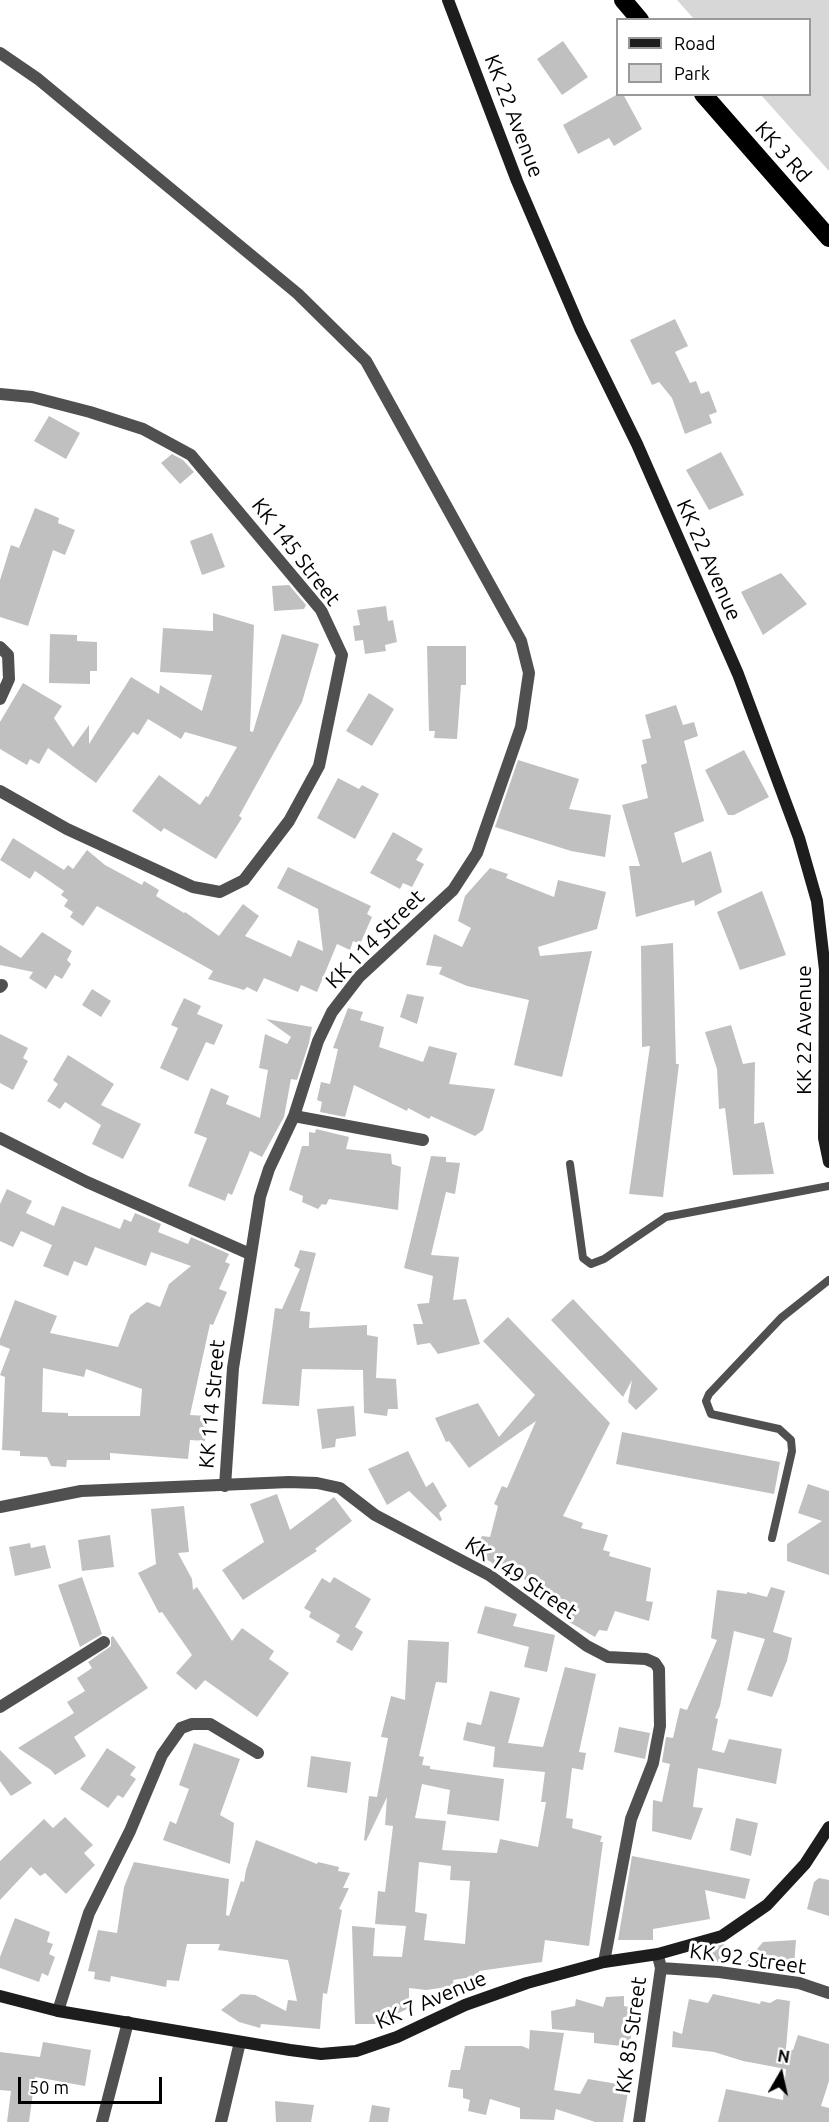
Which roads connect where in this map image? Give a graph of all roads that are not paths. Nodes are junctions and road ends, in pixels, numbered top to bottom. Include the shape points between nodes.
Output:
1 (448, 0) edge
2 (623, 0) edge
3 (638, 18) edge
4 (0, 53) edge
5 (705, 96) edge
6 (829, 238) edge
7 (0, 394) edge
8 (0, 647) edge
9 (0, 699) edge
10 (0, 790) edge
11 (294, 1116) junction
12 (0, 1137) edge
13 (423, 1140) dead end
14 (829, 1162) edge
15 (570, 1164) dead end
16 (829, 1186) edge
17 (250, 1254) junction
18 (829, 1280) edge
19 (225, 1486) junction
20 (0, 1507) edge
21 (772, 1538) dead end
22 (104, 1642) dead end
23 (0, 1707) edge
24 (258, 1753) dead end
25 (829, 1827) edge
26 (658, 1954) junction
27 (604, 1962) junction
28 (661, 1968) junction
29 (829, 1992) edge
30 (0, 1996) edge
31 (57, 2011) junction
32 (128, 2022) junction
33 (240, 2042) junction
34 (102, 2122) edge
35 (221, 2122) edge
36 (639, 2122) edge

1 - 14 street, KK 22 Avenue via 517,181 738,674 800,838 817,901 825,970 824,1138
2 - 3 highway
4 - 11 street, KK 114 Street via 38,79 298,294 366,362 521,641 529,673 521,727 477,853 453,890 359,977 332,1012 318,1041
5 - 6 highway, KK 3 Rd
7 - 10 street, KK 145 Street via 32,397 100,415 143,429 191,455 321,610 342,655 320,766 289,821 244,880 220,892 193,887 67,829
8 - 9 street via 8,655 9,679
11 - 13 street
11 - 17 street, KK 114 Street via 268,1169
12 - 17 street via 87,1182
15 - 16 lane via 583,1258 591,1264 666,1217
17 - 19 street, KK 114 Street via 232,1368
18 - 21 lane via 781,1318 706,1401 711,1414 779,1430 791,1440 792,1451
19 - 20 street, KK 149 Street via 81,1491
19 - 27 street, KK 149 Street via 289,1482 340,1488 375,1515 489,1575 586,1646 608,1658 646,1659 655,1663 659,1669 660,1726 653,1763 632,1819
22 - 23 street
24 - 31 street via 210,1724 181,1728 162,1755 89,1913
25 - 26 street, KK 7 Avenue via 805,1864 767,1905 722,1936
26 - 27 street, KK 7 Avenue
26 - 28 street, KK 85 Street
27 - 33 street, KK 7 Avenue via 465,2004 397,2037 356,2051 321,2054
28 - 29 street, KK 92 Street via 799,1983
28 - 36 street, KK 85 Street
30 - 31 street, KK 7 Avenue
31 - 32 street, KK 7 Avenue
32 - 33 street, KK 7 Avenue
32 - 34 street
33 - 35 street

